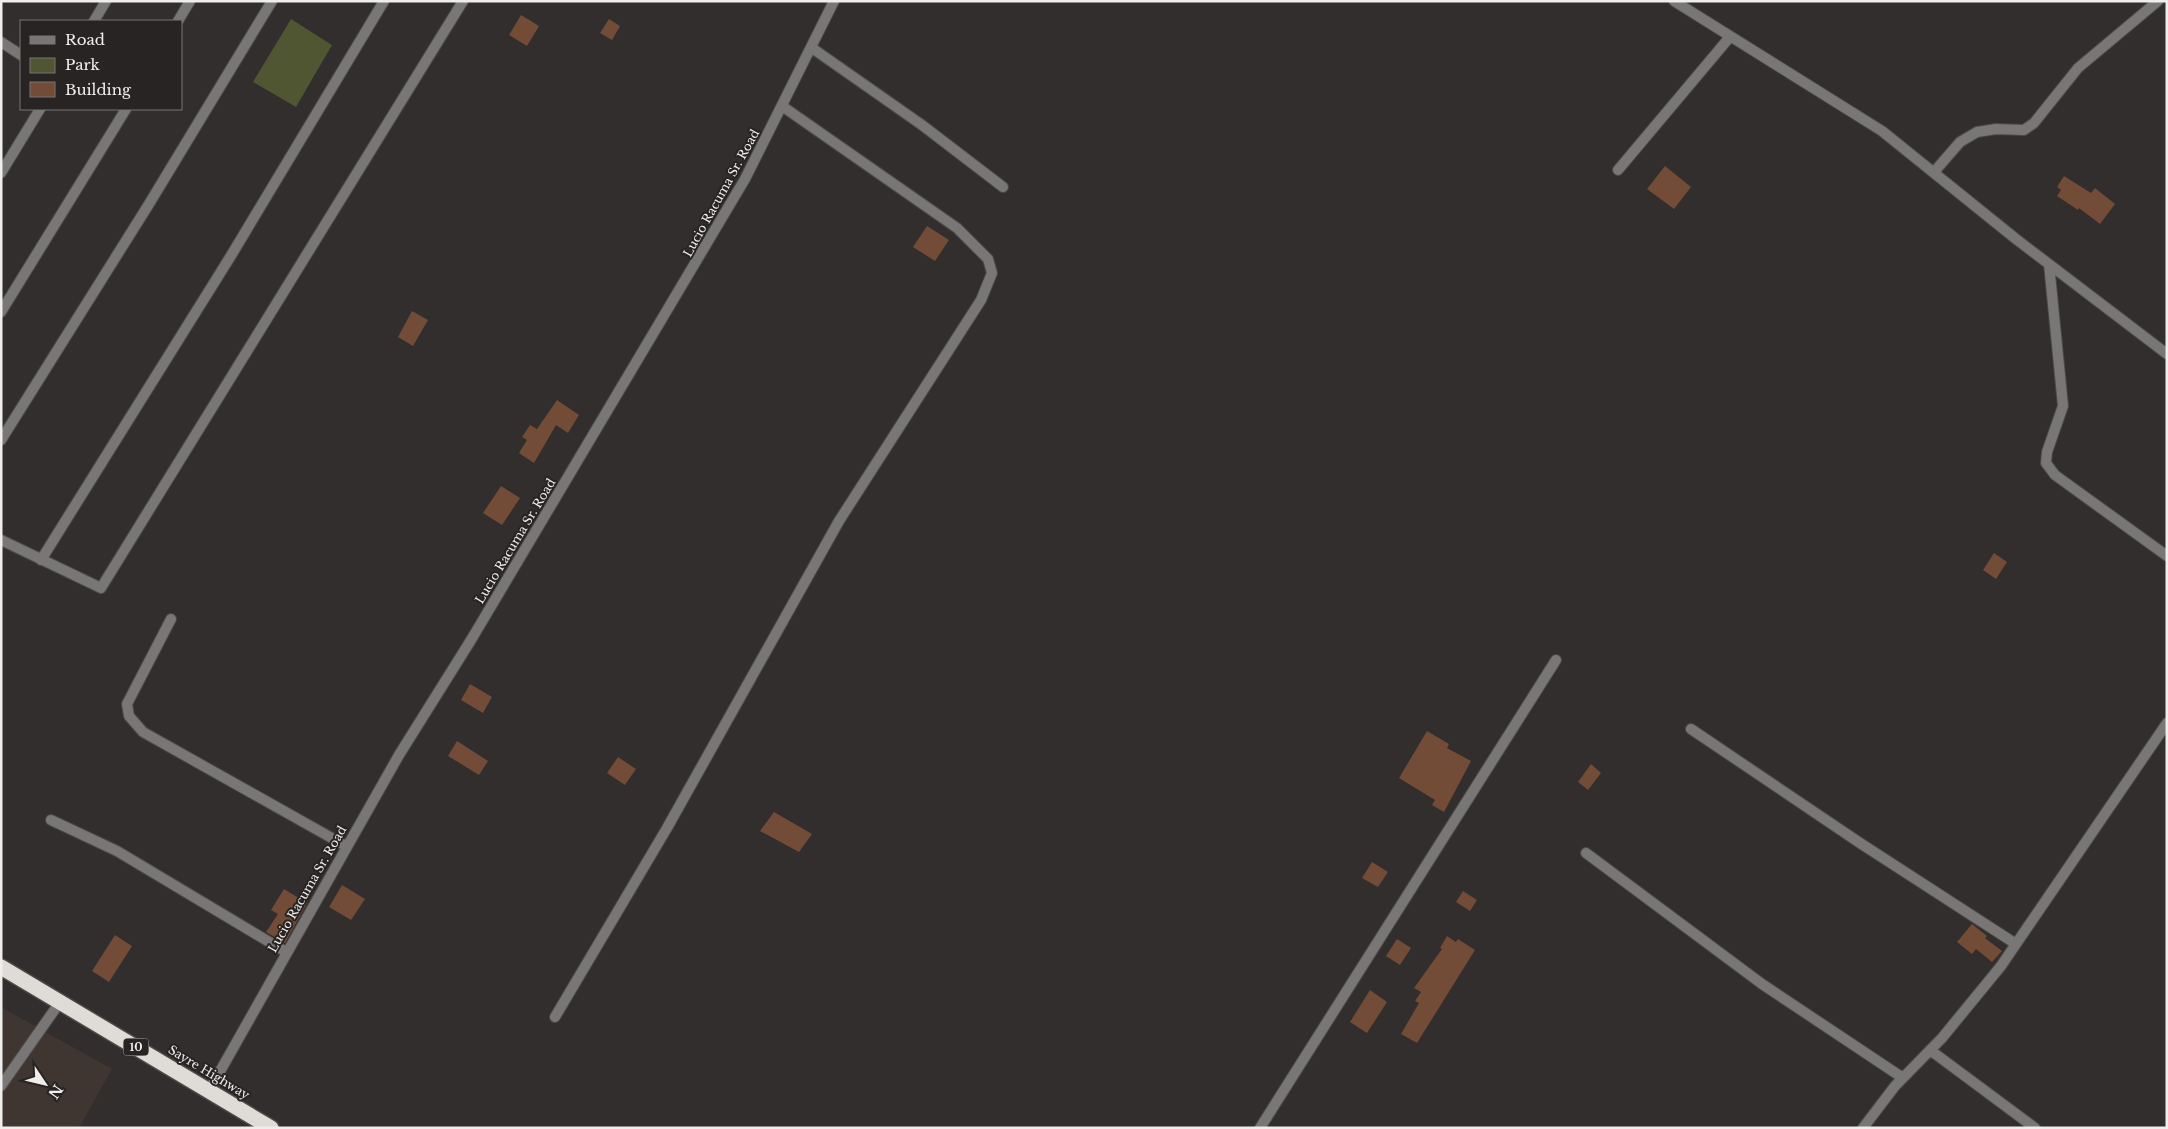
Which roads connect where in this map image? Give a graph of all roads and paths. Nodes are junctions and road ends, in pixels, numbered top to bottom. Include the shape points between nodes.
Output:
1 (106, 1) edge
2 (190, 1) edge
3 (272, 1) edge
4 (384, 1) edge
5 (463, 1) edge
6 (834, 1) edge
7 (1674, 1) edge
8 (2158, 1) edge
9 (95, 20) edge
10 (179, 20) edge
11 (1729, 38) junction
12 (1, 42) edge
13 (812, 48) junction
14 (20, 55) edge
15 (782, 106) junction
16 (39, 110) edge
17 (125, 110) edge
18 (1618, 170) dead end
19 (1934, 172) junction
20 (1, 173) edge
21 (1003, 187) dead end
22 (2049, 264) junction
23 (1, 312) edge
24 (2167, 354) edge
25 (1, 440) edge
26 (1, 540) edge
27 (2167, 556) edge
28 (41, 560) junction
29 (171, 619) dead end
30 (1556, 660) dead end
31 (2167, 723) edge
32 (1692, 729) dead end
33 (51, 820) dead end
34 (346, 846) junction
35 (1586, 853) dead end
36 (2016, 944) junction
37 (286, 952) junction
38 (1, 967) edge
39 (60, 1002) junction
40 (555, 1017) dead end
41 (1930, 1050) junction
42 (1904, 1078) junction
43 (1, 1086) edge
44 (210, 1089) junction
45 (267, 1127) edge
46 (1260, 1128) edge
47 (1863, 1128) edge
48 (2035, 1128) edge

1 - 9 street
2 - 10 street
3 - 25 street
4 - 28 street via 232,254
5 - 28 street via 101,588
6 - 13 street, Lucio Racuma Sr. Road
7 - 11 street
8 - 19 street via 2078,68 2034,123 2024,130 1977,132 1960,142
11 - 18 street
11 - 19 street via 1882,131
12 - 14 street
13 - 15 street, Lucio Racuma Sr. Road
13 - 21 street via 914,119
15 - 34 street, Lucio Racuma Sr. Road via 745,179
15 - 40 street via 957,228 988,259 992,273 981,300 838,520 667,828
16 - 20 street
17 - 23 street
19 - 22 street
22 - 24 street
22 - 27 street via 2062,406 2046,463 2055,474
26 - 28 street
29 - 34 street via 128,704 129,716 143,732
30 - 46 street
31 - 36 street
32 - 36 street
33 - 37 street via 117,851
34 - 37 street, Lucio Racuma Sr. Road
35 - 42 street via 1762,984
36 - 41 street
37 - 44 street, Lucio Racuma Sr. Road
38 - 39 highway, Sayre Highway / 10
39 - 43 street
39 - 44 highway, Sayre Highway / 10
41 - 42 street
41 - 48 street
42 - 47 street
44 - 45 highway, Sayre Highway / 10

